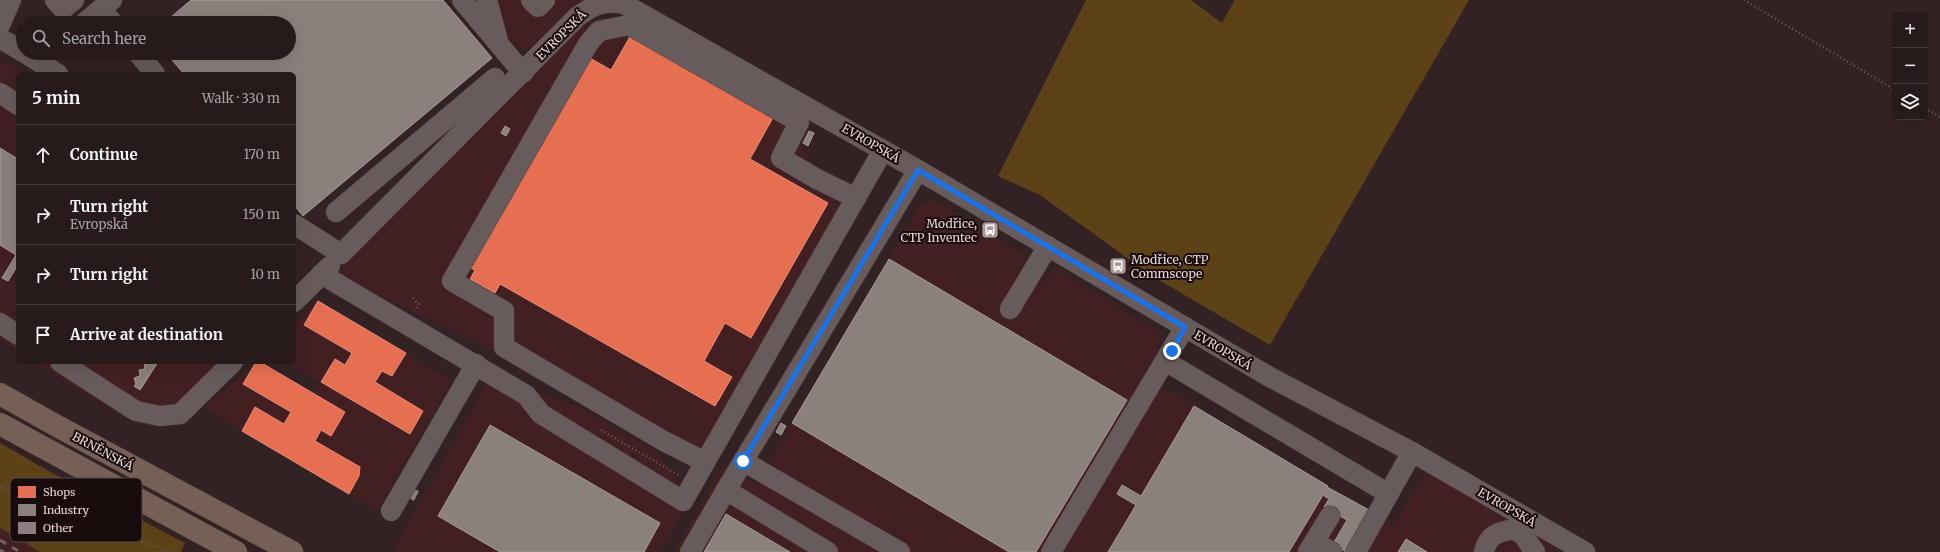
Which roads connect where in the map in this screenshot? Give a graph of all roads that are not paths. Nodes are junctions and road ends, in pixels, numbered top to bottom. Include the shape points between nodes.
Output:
1 (11, 0) edge
2 (55, 0) edge
3 (74, 0) edge
4 (462, 0) edge
5 (486, 0) edge
6 (531, 0) edge
7 (545, 0) edge
8 (109, 11) edge
9 (99, 16) edge
10 (0, 25) edge
11 (0, 38) edge
12 (498, 43) junction
13 (16, 46) edge
14 (40, 60) edge
15 (144, 60) edge
16 (55, 72) edge
17 (153, 72) edge
18 (523, 73) junction
19 (495, 78) dead end
20 (0, 93) edge
21 (16, 104) edge
22 (419, 141) junction
23 (883, 150) junction
24 (436, 160) junction
25 (918, 170) junction
26 (856, 198) junction
27 (336, 212) dead end
28 (296, 225) edge
29 (1048, 246) junction
30 (341, 254) junction
31 (322, 274) junction
32 (297, 293) edge
33 (1010, 309) dead end
34 (0, 323) edge
35 (1185, 327) junction
36 (16, 334) edge
37 (1165, 361) junction
38 (63, 364) edge
39 (231, 364) edge
40 (476, 364) junction
41 (0, 394) edge
42 (0, 424) edge
43 (1412, 452) junction
44 (743, 461) junction
45 (705, 462) junction
46 (100, 478) edge
47 (726, 490) junction
48 (1389, 494) junction
49 (142, 501) edge
50 (391, 511) dead end
51 (1330, 516) dead end
52 (1311, 547) edge
53 (236, 552) edge
54 (292, 552) edge
55 (690, 552) edge
56 (828, 552) edge
57 (900, 552) edge
58 (1051, 552) edge
59 (1332, 552) edge
60 (1356, 552) edge
61 (1484, 552) edge
62 (1535, 552) edge
63 (1585, 552) edge

1 - 10 street
2 - 3 street via 64,9
4 - 12 street
5 - 12 street
6 - 7 street via 538,7
8 - 9 street
11 - 13 street
12 - 18 street
14 - 16 street
15 - 17 street
18 - 23 street, EVROPSKÁ via 590,6 603,2 624,4
18 - 24 street, EVROPSKÁ
19 - 22 street
20 - 21 street
22 - 24 street
22 - 27 street
23 - 25 street, EVROPSKÁ
23 - 26 street
24 - 30 street, EVROPSKÁ
25 - 29 street, EVROPSKÁ
25 - 44 street
26 - 45 street
26 - 45 street via 781,158 799,122 629,25 599,31 588,44 452,281 504,311 504,347 662,440
28 - 30 street
29 - 33 street
29 - 35 street, EVROPSKÁ
30 - 31 street, EVROPSKÁ
31 - 32 street, EVROPSKÁ
31 - 40 street
34 - 36 street
35 - 37 street
35 - 43 street, EVROPSKÁ via 1268,376
37 - 48 street
37 - 58 street
38 - 39 street via 136,411 160,416 180,414
40 - 45 street via 528,396 541,414 683,501
40 - 50 street
41 - 54 highway, BRNĚNSKÁ
42 - 46 highway
43 - 48 street
43 - 63 street, EVROPSKÁ
44 - 47 street
44 - 57 street
47 - 55 street
47 - 56 street
48 - 60 street
49 - 53 highway
51 - 52 street
52 - 59 street
61 - 62 street via 1487,542 1498,532 1512,529 1523,535

